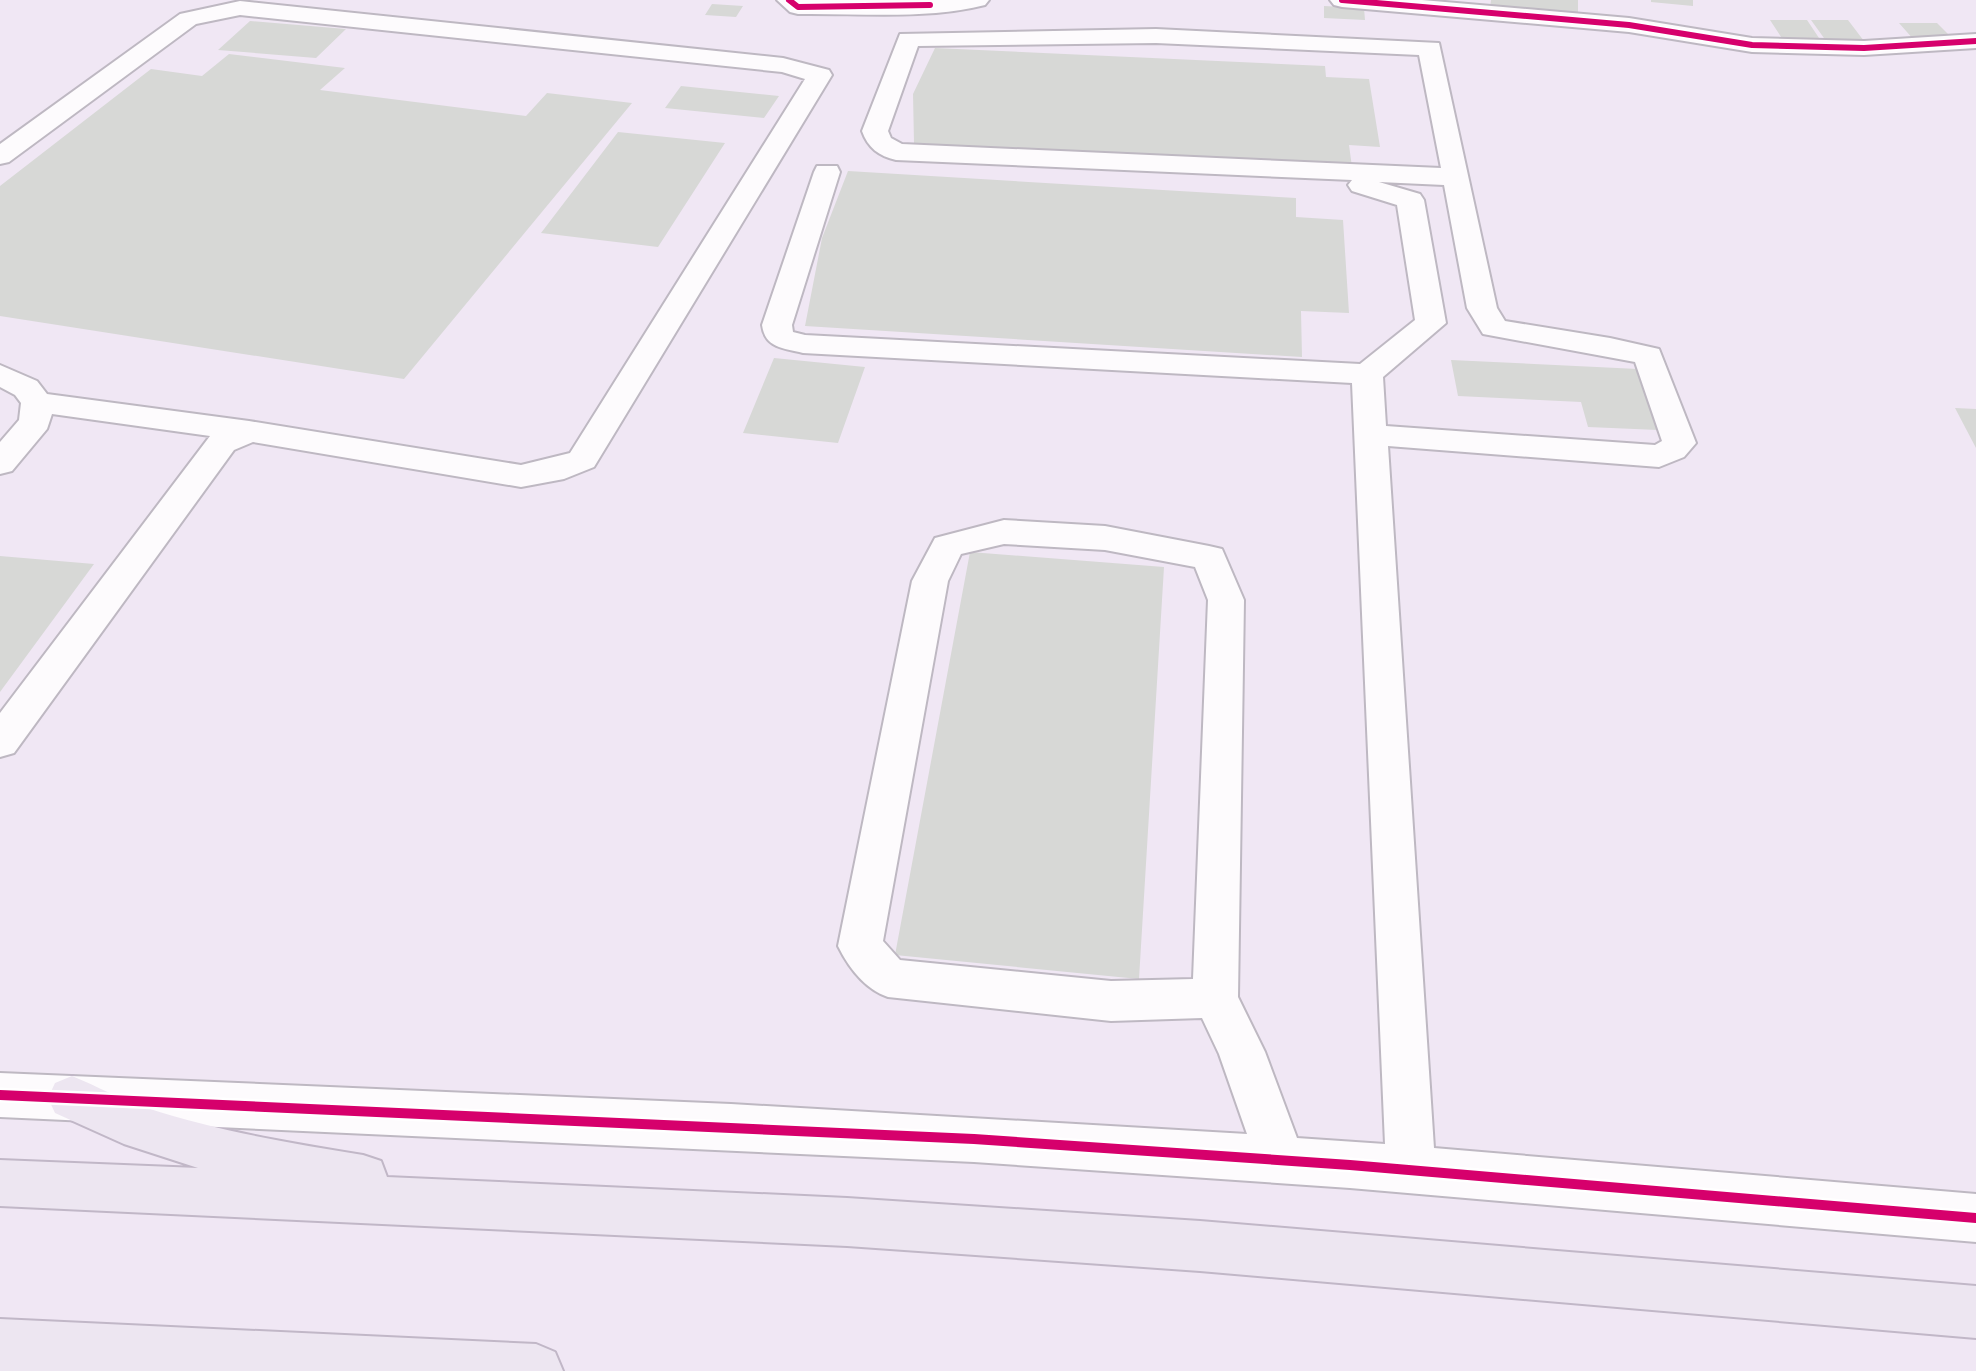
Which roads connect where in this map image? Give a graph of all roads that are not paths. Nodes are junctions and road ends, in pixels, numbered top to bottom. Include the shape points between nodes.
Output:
1 (789, 0) edge
2 (977, 0) edge
3 (1342, 0) edge
4 (931, 2) edge
5 (1976, 41) edge
6 (0, 156) edge
7 (827, 172) dead end
8 (1456, 177) junction
9 (1308, 183) dead end
10 (0, 374) edge
11 (1367, 374) junction
12 (37, 402) junction
13 (249, 431) junction
14 (1372, 435) junction
15 (0, 463) edge
16 (0, 742) edge
17 (1215, 998) junction
18 (0, 1095) edge
19 (72, 1098) junction
20 (1280, 1160) junction
21 (1411, 1170) junction
22 (0, 1183) edge
23 (604, 1211) junction
24 (1976, 1218) edge
25 (1976, 1312) edge
26 (0, 1346) edge
27 (536, 1371) edge

1 - 4 street via 798,7
2 - 4 street
3 - 5 street via 1629,25 1752,45 1864,48
6 - 13 street via 188,19 240,8 783,65 820,75 582,460 520,476
7 - 11 street via 777,325 779,337 817,345
8 - 8 street via 896,152 879,142 875,131 908,39 1156,37 1430,48
8 - 14 street via 1482,308 1494,328 1648,356 1679,443 1658,456
9 - 11 street via 1371,186 1410,200 1431,323
10 - 12 street via 26,388
11 - 14 street
12 - 13 street
12 - 15 street via 35,422
13 - 16 street via 222,443
14 - 21 street
17 - 17 street via 1226,600 1209,558 1105,538 1004,532 947,546 930,582 860,946 888,978 1111,1001
17 - 20 street via 1242,1052
18 - 19 street
19 - 20 street via 975,1139
19 - 23 highway via 133,1125 222,1152 398,1183
20 - 21 street
21 - 24 street
22 - 23 highway
23 - 25 highway via 1186,1245
26 - 27 highway

